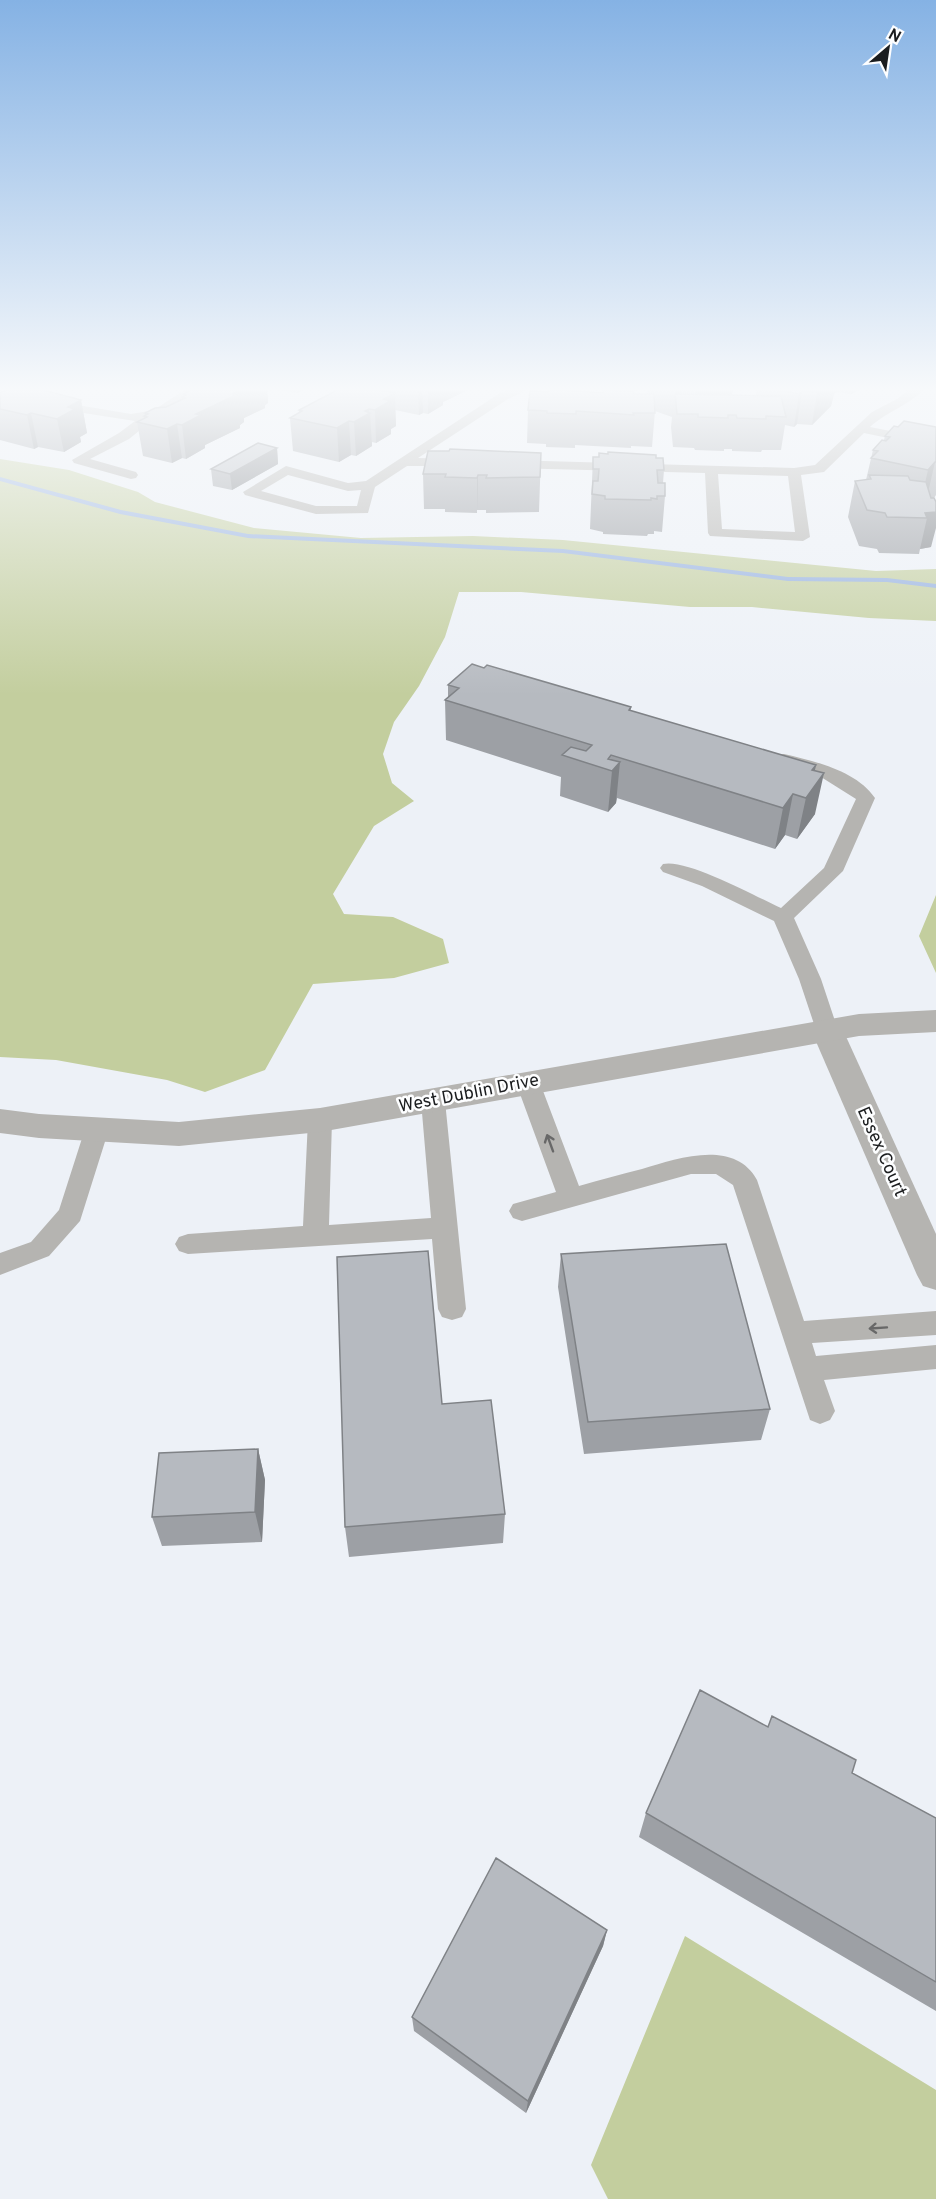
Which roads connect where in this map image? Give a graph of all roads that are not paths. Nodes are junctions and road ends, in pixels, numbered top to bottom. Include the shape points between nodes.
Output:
1 (254, 490) edge
2 (368, 490) edge
3 (712, 490) edge
4 (796, 490) edge
5 (762, 753) edge
6 (670, 868) dead end
7 (783, 917) junction
8 (936, 1021) edge
9 (827, 1030) junction
10 (528, 1083) junction
11 (433, 1101) junction
12 (320, 1120) junction
13 (0, 1121) edge
14 (97, 1129) junction
15 (571, 1198) junction
16 (522, 1210) dead end
17 (443, 1228) junction
18 (315, 1236) junction
19 (189, 1244) dead end
20 (0, 1264) edge
21 (936, 1275) edge
22 (452, 1309) dead end
23 (936, 1323) edge
24 (795, 1333) junction
25 (936, 1357) edge
26 (807, 1369) junction
27 (820, 1411) dead end

1 - 2 lane via 250,492 316,510 363,510
3 - 4 lane via 715,533 803,537
5 - 7 lane via 818,768 846,781 866,798 833,871
6 - 7 lane
7 - 9 lane
8 - 9 street, West Dublin Drive
9 - 10 street, West Dublin Drive
9 - 21 street, Essex Court
10 - 11 street, West Dublin Drive
15 -> 10 lane
11 - 12 street, West Dublin Drive
11 - 17 lane
12 - 14 street, West Dublin Drive via 178,1134
12 - 18 lane
13 - 14 street, West Dublin Drive
14 - 20 lane via 71,1214 40,1249
15 - 16 lane
15 - 24 lane via 691,1165 710,1162 728,1167 744,1180
17 - 18 lane
17 - 22 lane
18 - 19 lane
23 -> 24 lane
24 - 26 lane
25 - 26 lane
26 - 27 lane

